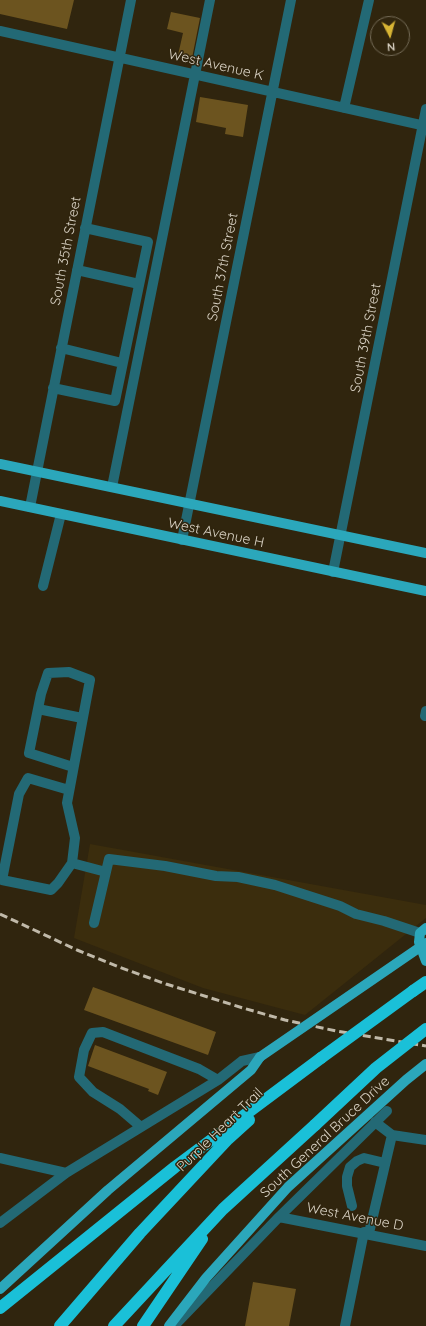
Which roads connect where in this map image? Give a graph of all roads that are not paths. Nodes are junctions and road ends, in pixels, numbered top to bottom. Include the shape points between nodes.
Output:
1 (131, 0) edge
2 (210, 0) edge
3 (291, 0) edge
4 (369, 0) edge
5 (0, 31) edge
6 (120, 57) junction
7 (195, 74) junction
8 (273, 93) junction
9 (344, 108) junction
10 (426, 109) edge
11 (424, 126) edge
12 (85, 228) junction
13 (77, 270) junction
14 (139, 284) junction
15 (61, 348) junction
16 (122, 363) junction
17 (53, 388) junction
18 (115, 401) junction
19 (129, 405) junction
20 (0, 464) edge
21 (36, 471) junction
22 (112, 487) junction
23 (0, 501) edge
24 (190, 504) junction
25 (30, 507) junction
26 (61, 514) junction
27 (340, 536) junction
28 (182, 540) junction
29 (426, 553) edge
30 (333, 572) junction
31 (43, 586) dead end
32 (426, 591) edge
33 (38, 709) junction
34 (82, 718) junction
35 (73, 767) junction
36 (69, 790) junction
37 (72, 863) junction
38 (106, 872) junction
39 (94, 923) dead end
40 (423, 930) edge
41 (426, 943) edge
42 (426, 961) edge
43 (426, 982) edge
44 (426, 1029) edge
45 (260, 1057) junction
46 (321, 1058) junction
47 (426, 1064) edge
48 (218, 1080) junction
49 (386, 1111) dead end
50 (375, 1122) junction
51 (140, 1128) junction
52 (392, 1135) junction
53 (426, 1140) edge
54 (0, 1158) edge
55 (385, 1163) junction
56 (66, 1173) junction
57 (352, 1206) dead end
58 (223, 1209) junction
59 (279, 1217) junction
60 (0, 1223) edge
61 (366, 1233) junction
62 (426, 1246) edge
63 (0, 1289) edge
64 (0, 1308) edge
65 (60, 1326) edge
66 (114, 1326) edge
67 (143, 1326) edge
68 (170, 1326) edge
69 (174, 1326) edge
70 (346, 1326) edge

1 - 6 street, South 35th Street
2 - 7 street
3 - 8 street, South 37th Street
4 - 9 street
5 - 6 street, West Avenue K
6 - 7 street, West Avenue K
6 - 12 street, South 35th Street
7 - 8 street, West Avenue K
7 - 19 street
8 - 9 street, West Avenue K
8 - 24 street, South 37th Street
9 - 11 street, West Avenue K
10 - 11 street, South 39th Street
11 - 27 street, South 39th Street
12 - 13 street, South 35th Street
12 - 14 street via 148,242
13 - 14 street
13 - 15 street, South 35th Street
14 - 16 street
15 - 16 street
15 - 17 street, South 35th Street
16 - 18 street
17 - 18 street
17 - 21 street, South 35th Street
18 - 19 street
19 - 22 street
20 - 21 main road, West Avenue H
21 - 22 main road, West Avenue H
21 - 25 street, South 35th Street
22 - 24 main road, West Avenue H
23 - 25 main road, West Avenue H
24 - 27 main road, West Avenue H
24 - 28 street, South 37th Street
25 - 26 main road, West Avenue H
26 - 28 main road, West Avenue H
26 - 31 street
27 - 29 main road, West Avenue H
27 - 30 street, South 39th Street
28 - 30 main road, West Avenue H
30 - 32 main road, West Avenue H
33 - 34 street
33 - 34 street via 48,673 69,672 90,680
33 - 35 street via 29,753
34 - 35 street
35 - 36 street
36 - 37 street via 67,803 76,838
36 - 37 street via 28,778 19,794 2,880 50,890
37 - 38 street
38 - 39 street
38 - 40 street via 109,859 216,876 238,876 298,892 356,914
40 - 42 main road via 419,942
41 - 45 main road, bridge
43 - 46 highway, Purple Heart Trail, bridge
44 - 58 highway, bridge via 376,1068
45 - 48 street via 242,1060
45 - 63 main road via 251,1070 108,1190
46 - 64 highway via 175,1167
46 - 65 highway, Purple Heart Trail via 228,1139 140,1233
47 - 68 main road, South General Bruce Drive via 288,1187 206,1278
48 - 51 street
48 - 51 street via 199,1069 104,1032 92,1033 84,1050 79,1077 93,1092 120,1109
49 - 50 street, South General Bruce Drive
50 - 52 street
50 - 59 street, South General Bruce Drive
51 - 56 street
52 - 53 street
52 - 55 street
54 - 56 street
55 - 57 street via 364,1158 350,1167 347,1186
55 - 61 street
56 - 60 street
58 - 66 highway
58 - 67 highway
59 - 61 street, West Avenue D
59 - 69 street, South General Bruce Drive
61 - 62 street, West Avenue D
61 - 70 street

